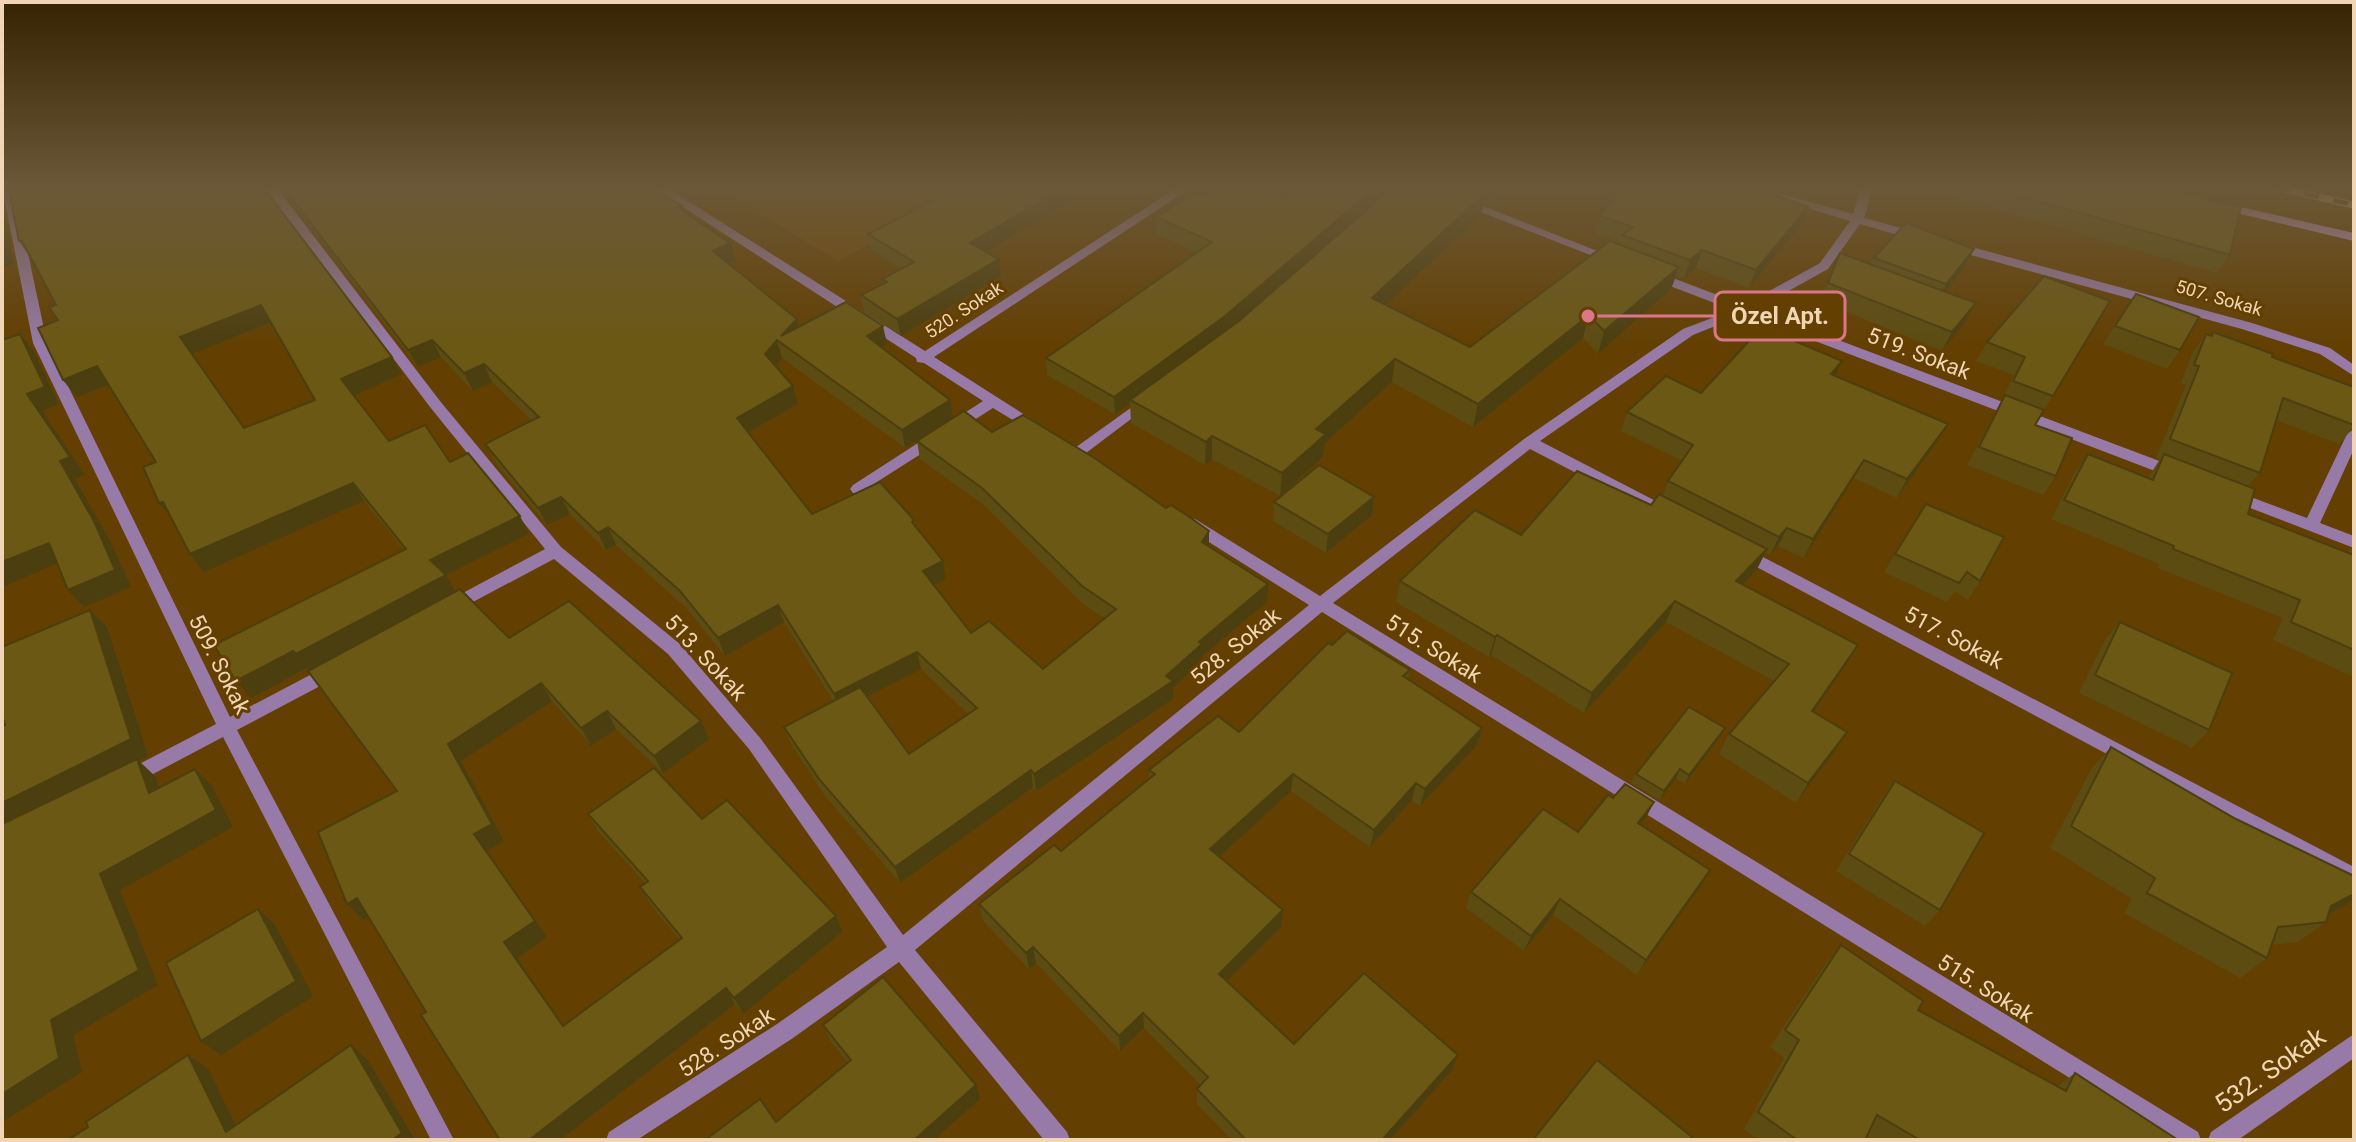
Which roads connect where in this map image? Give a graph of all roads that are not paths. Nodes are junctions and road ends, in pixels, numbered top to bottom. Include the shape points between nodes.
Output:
1 (19, 240) edge
2 (311, 240) edge
3 (740, 240) edge
4 (1104, 240) edge
5 (1563, 240) edge
6 (1842, 240) edge
7 (1932, 240) edge
8 (1628, 265) edge
9 (1642, 271) edge
10 (1745, 310) junction
11 (922, 359) junction
12 (2354, 372) edge
13 (1154, 396) edge
14 (992, 402) junction
15 (2354, 434) edge
16 (1529, 442) junction
17 (2192, 480) edge
18 (858, 489) edge
19 (2222, 491) edge
20 (1172, 512) edge
21 (1682, 520) edge
22 (2311, 525) junction
23 (1723, 542) edge
24 (2354, 542) edge
25 (555, 551) junction
26 (1321, 604) junction
27 (432, 617) edge
28 (350, 662) edge
29 (227, 728) junction
30 (114, 785) edge
31 (2354, 877) edge
32 (901, 949) junction
33 (2354, 1045) edge
34 (443, 1140) edge
35 (617, 1140) edge
36 (1059, 1140) edge
37 (2190, 1140) edge
38 (2219, 1140) edge

1 - 29 street, 509. Sokak via 40,343
2 - 25 street, 513. Sokak
3 - 11 street
4 - 11 street, 520. Sokak
5 - 8 street
6 - 10 street, 528. Sokak via 1824,266
7 - 12 street, 507. Sokak via 2247,326 2325,351
9 - 10 street, 519. Sokak
10 - 16 street, 528. Sokak via 1688,332
10 - 17 street, 519. Sokak
11 - 14 street
13 - 14 street via 1072,450
14 - 18 street
15 - 22 street
16 - 21 street
16 - 26 street, 528. Sokak
19 - 22 street
20 - 26 street, 515. Sokak
22 - 24 street
23 - 31 street, 517. Sokak
25 - 27 street
25 - 32 street, 513. Sokak via 674,649 755,744
26 - 32 street, 528. Sokak
26 - 37 street, 515. Sokak
28 - 29 street
29 - 30 street
29 - 34 street, 509. Sokak
32 - 35 street, 528. Sokak
32 - 36 street, 513. Sokak
33 - 38 street, 532. Sokak

